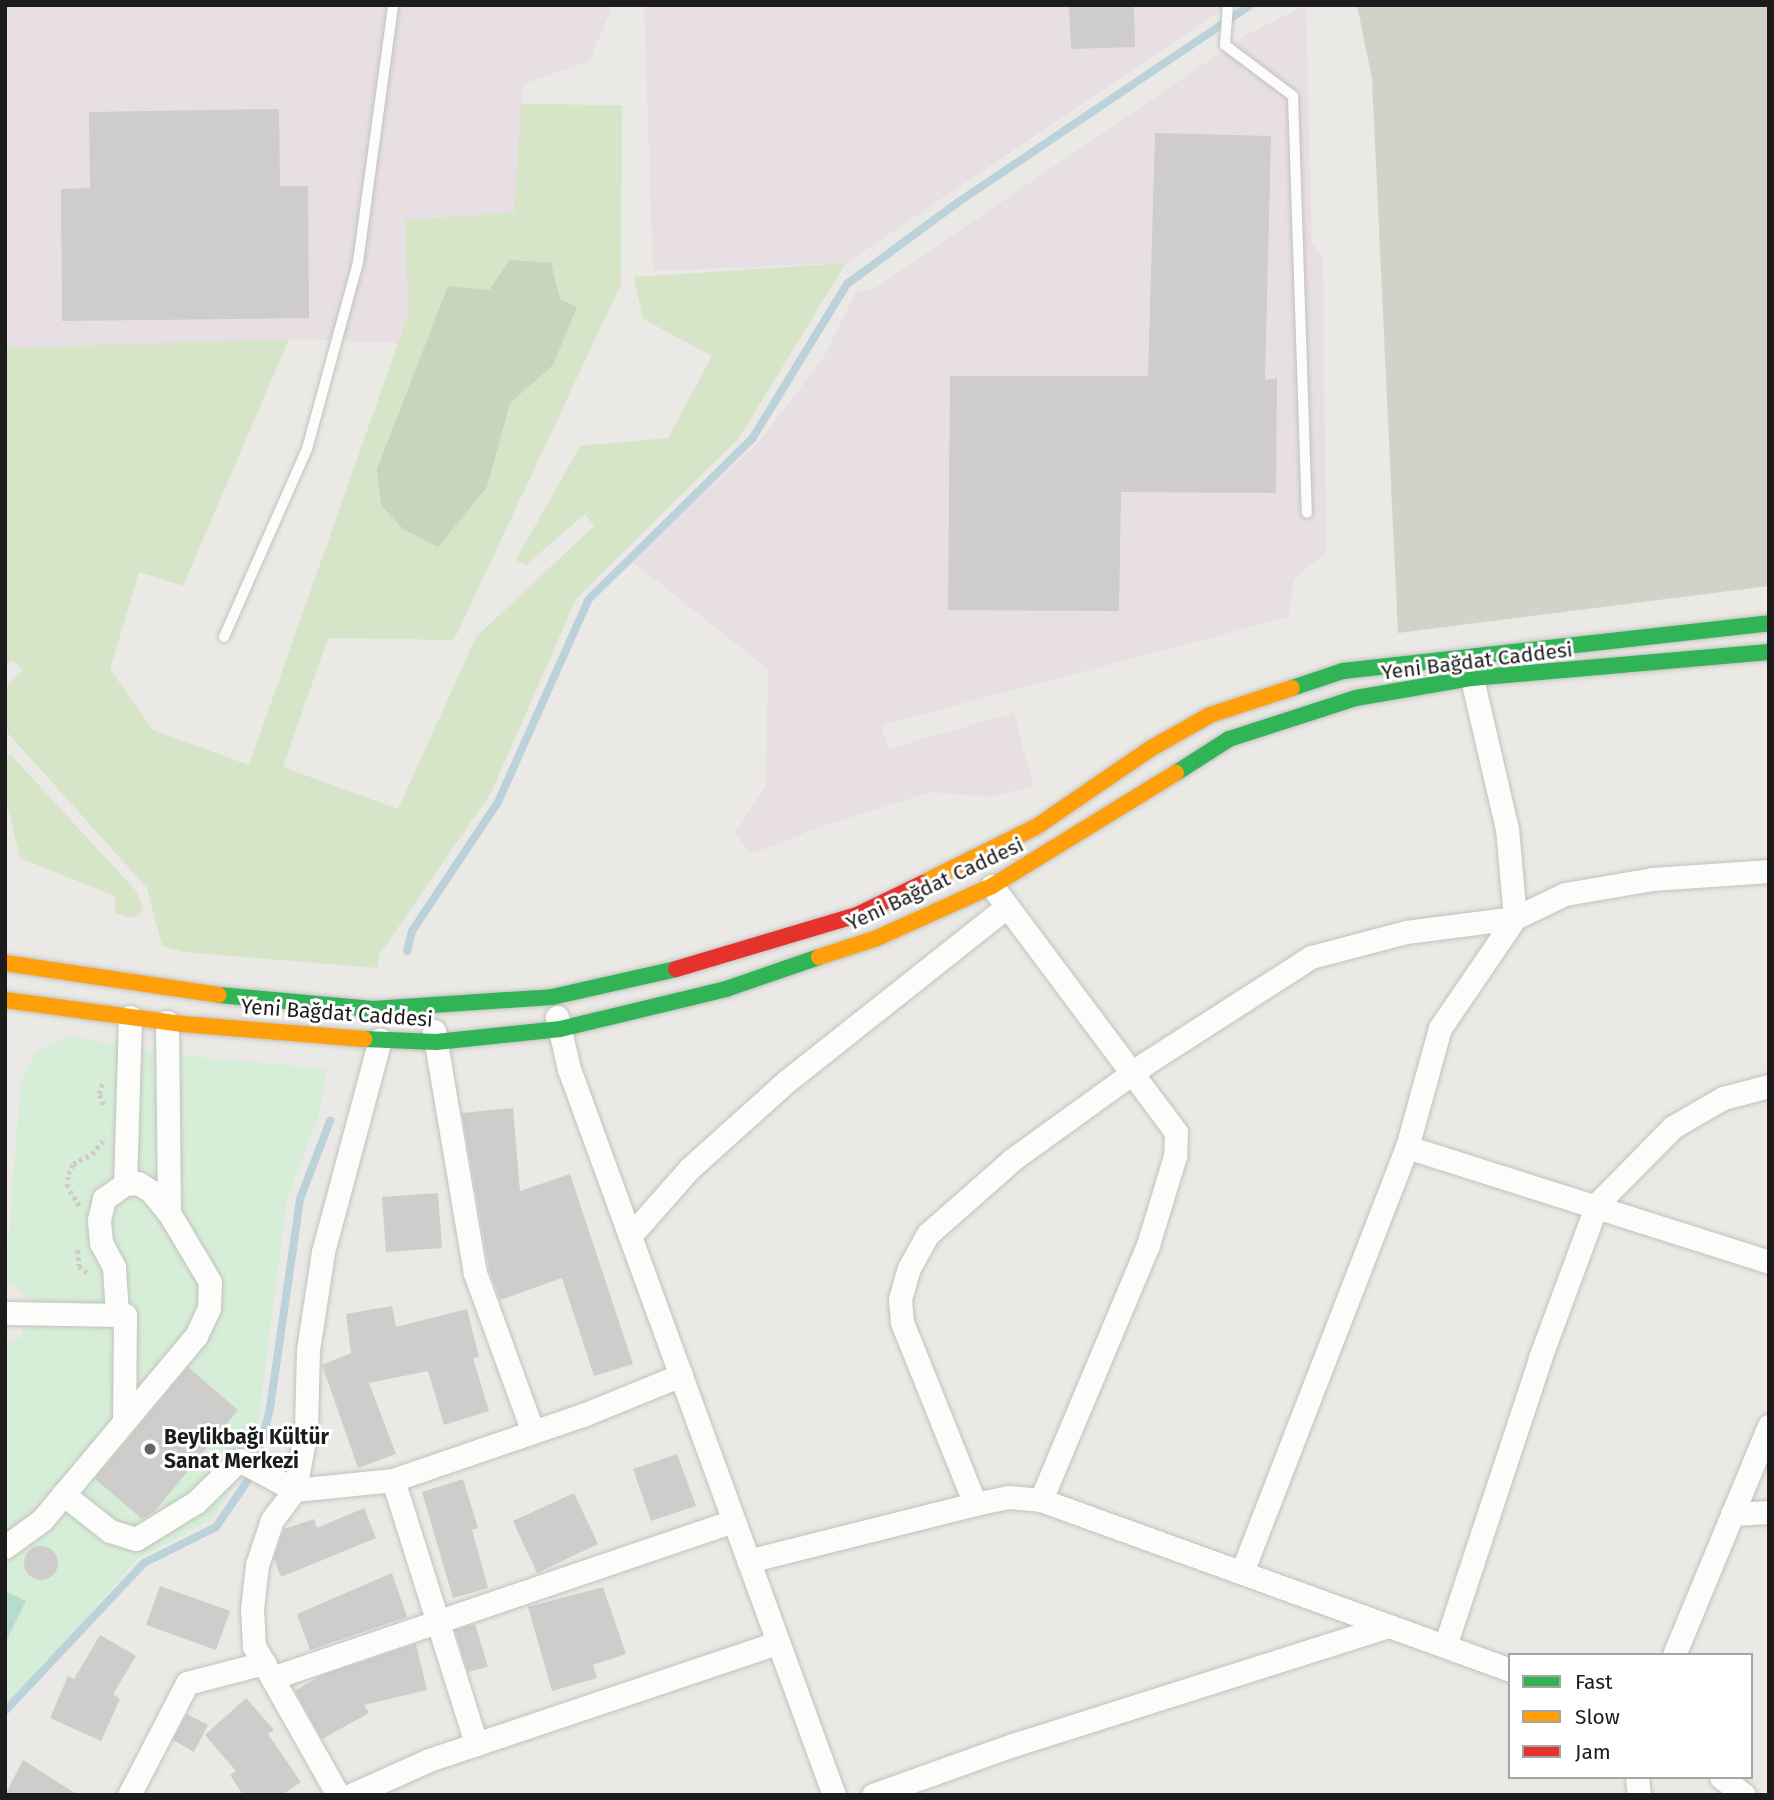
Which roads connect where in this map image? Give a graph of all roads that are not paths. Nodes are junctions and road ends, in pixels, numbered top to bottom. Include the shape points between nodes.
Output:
1 (393, 5) edge
2 (1228, 5) edge
3 (1307, 513) dead end
4 (1769, 623) edge
5 (224, 637) dead end
6 (1769, 652) edge
7 (1472, 678) junction
8 (1769, 871) edge
9 (992, 886) junction
10 (1006, 907) junction
11 (1515, 918) junction
12 (5, 963) edge
13 (552, 997) junction
14 (5, 1000) edge
15 (430, 1007) junction
16 (130, 1017) junction
17 (167, 1022) junction
18 (559, 1029) junction
19 (380, 1040) junction
20 (436, 1042) junction
21 (1134, 1072) junction
22 (1769, 1086) edge
23 (1407, 1147) junction
24 (125, 1184) junction
25 (1597, 1204) junction
26 (169, 1213) junction
27 (630, 1236) junction
28 (1769, 1262) edge
29 (5, 1313) edge
30 (117, 1315) junction
31 (681, 1375) junction
32 (124, 1421) junction
33 (1769, 1426) edge
34 (533, 1432) junction
35 (393, 1480) junction
36 (295, 1490) junction
37 (63, 1494) junction
38 (1041, 1500) junction
39 (975, 1504) junction
40 (1769, 1512) edge
41 (1732, 1514) junction
42 (733, 1521) junction
43 (5, 1547) edge
44 (748, 1561) junction
45 (1242, 1572) junction
46 (438, 1622) junction
47 (1388, 1626) junction
48 (777, 1643) junction
49 (1445, 1646) junction
50 (1675, 1653) edge
51 (1508, 1669) edge
52 (268, 1671) junction
53 (476, 1744) junction
54 (1723, 1779) edge
55 (1736, 1794) edge
56 (129, 1795) edge
57 (338, 1795) edge
58 (351, 1795) edge
59 (834, 1795) edge
60 (873, 1795) edge

1 - 5 lane via 358,262 307,449
2 - 3 lane via 1225,41 1293,96
4 - 13 main road, Yeni Bağdat Caddesi via 1343,671 1210,715 1150,749 1036,827 857,915 715,960
6 - 7 main road, Yeni Bağdat Caddesi
7 - 9 main road, Yeni Bağdat Caddesi via 1356,698 1229,739
7 - 11 street via 1507,830
8 - 11 street via 1653,879 1565,894
9 - 10 street
9 - 18 main road, Yeni Bağdat Caddesi via 877,938 726,989
10 - 21 street
10 - 27 street via 788,1080 689,1169
11 - 21 street via 1406,932 1311,957
11 - 23 street via 1440,1028
12 - 15 main road, Yeni Bağdat Caddesi via 185,992 373,1009
13 - 15 main road, Yeni Bağdat Caddesi
13 - 18 street
14 - 16 main road, Yeni Bağdat Caddesi
15 - 20 street
16 - 17 main road, Yeni Bağdat Caddesi
16 - 24 street
17 - 19 main road, Yeni Bağdat Caddesi
17 - 26 street
18 - 20 main road, Yeni Bağdat Caddesi
18 - 27 street via 569,1069
19 - 20 main road, Yeni Bağdat Caddesi
19 - 36 street via 323,1252 309,1350 306,1428
20 - 34 street via 475,1273
21 - 38 street via 1176,1132 1175,1156 1148,1245
21 - 39 street via 960,1201 928,1234 909,1268 900,1299 901,1322
22 - 25 street via 1723,1098 1674,1127
23 - 25 street
23 - 45 street
24 - 26 street via 138,1183 151,1191
24 - 30 street via 104,1199 99,1220 101,1243 114,1267
25 - 28 street
25 - 49 street via 1540,1357
26 - 32 street via 210,1282 209,1308 196,1336
27 - 31 street
29 - 30 street
30 - 32 street via 125,1315
31 - 34 street
31 - 42 street
32 - 37 street
33 - 41 street
34 - 35 street
35 - 36 street
35 - 46 street
36 - 37 street via 239,1460 197,1502 136,1539 110,1531
36 - 52 street via 272,1520 257,1565 254,1646
37 - 43 street via 42,1520
38 - 39 street via 1008,1497
38 - 45 street
39 - 44 street
40 - 41 street
41 - 50 street
42 - 44 street
42 - 46 street
44 - 48 street
45 - 47 street
46 - 52 street
46 - 53 street
47 - 49 street
47 - 60 street via 1013,1745
48 - 53 street
48 - 59 street
49 - 51 street
52 - 56 street via 187,1683
52 - 57 street
53 - 58 street
54 - 55 street

